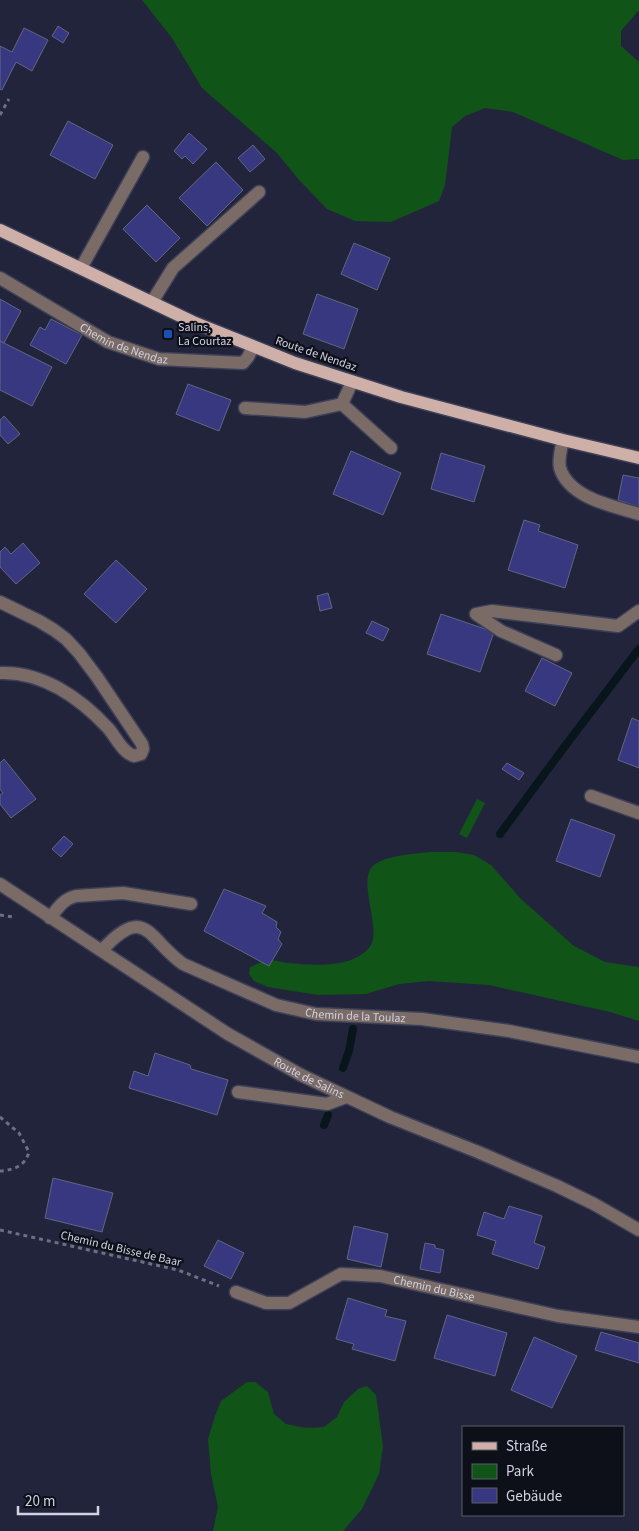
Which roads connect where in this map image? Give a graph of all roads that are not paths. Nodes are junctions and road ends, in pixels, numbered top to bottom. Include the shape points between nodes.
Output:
1 (143, 156) dead end
2 (259, 192) dead end
3 (0, 230) edge
4 (81, 268) junction
5 (0, 278) edge
6 (152, 302) junction
7 (253, 347) junction
8 (352, 382) junction
9 (342, 404) junction
10 (245, 408) dead end
11 (563, 440) junction
12 (391, 448) dead end
13 (639, 458) edge
14 (639, 514) edge
15 (0, 602) edge
16 (639, 611) edge
17 (556, 655) dead end
18 (0, 673) edge
19 (591, 796) dead end
20 (639, 813) edge
21 (0, 884) edge
22 (191, 904) dead end
23 (50, 918) junction
24 (102, 950) junction
25 (639, 1058) edge
26 (238, 1092) dead end
27 (346, 1097) junction
28 (639, 1230) edge
29 (236, 1292) road end
30 (639, 1327) edge

1 - 4 street
2 - 6 street via 173,268
3 - 4 main road, Route de Nendaz
4 - 6 main road, Route de Nendaz
5 - 7 street, Chemin de Nendaz via 108,342 158,359 243,363
6 - 7 main road, Route de Nendaz
7 - 8 main road, Route de Nendaz
8 - 9 street
8 - 11 main road, Route de Nendaz
9 - 10 street via 305,412
9 - 12 street
11 - 13 main road, Route de Nendaz
11 - 14 street via 560,467 568,482 589,498
15 - 18 street via 54,630 79,653 142,744 141,754 128,754 109,729 74,697 38,678
16 - 17 street via 618,626 492,612 476,614 501,631
19 - 20 street
21 - 23 street, Route de Salins
22 - 23 street via 123,893 76,896 62,903
23 - 24 street, Route de Salins
24 - 25 street, Chemin de la Toulaz via 122,931 139,926 182,964 276,1005 316,1014 422,1019 509,1031
24 - 27 street, Route de Salins via 228,1034
26 - 27 street via 327,1104
27 - 28 street, Route de Salins via 540,1178
29 - 30 street, Chemin du Bisse via 266,1303 290,1303 341,1274 380,1276 558,1316

